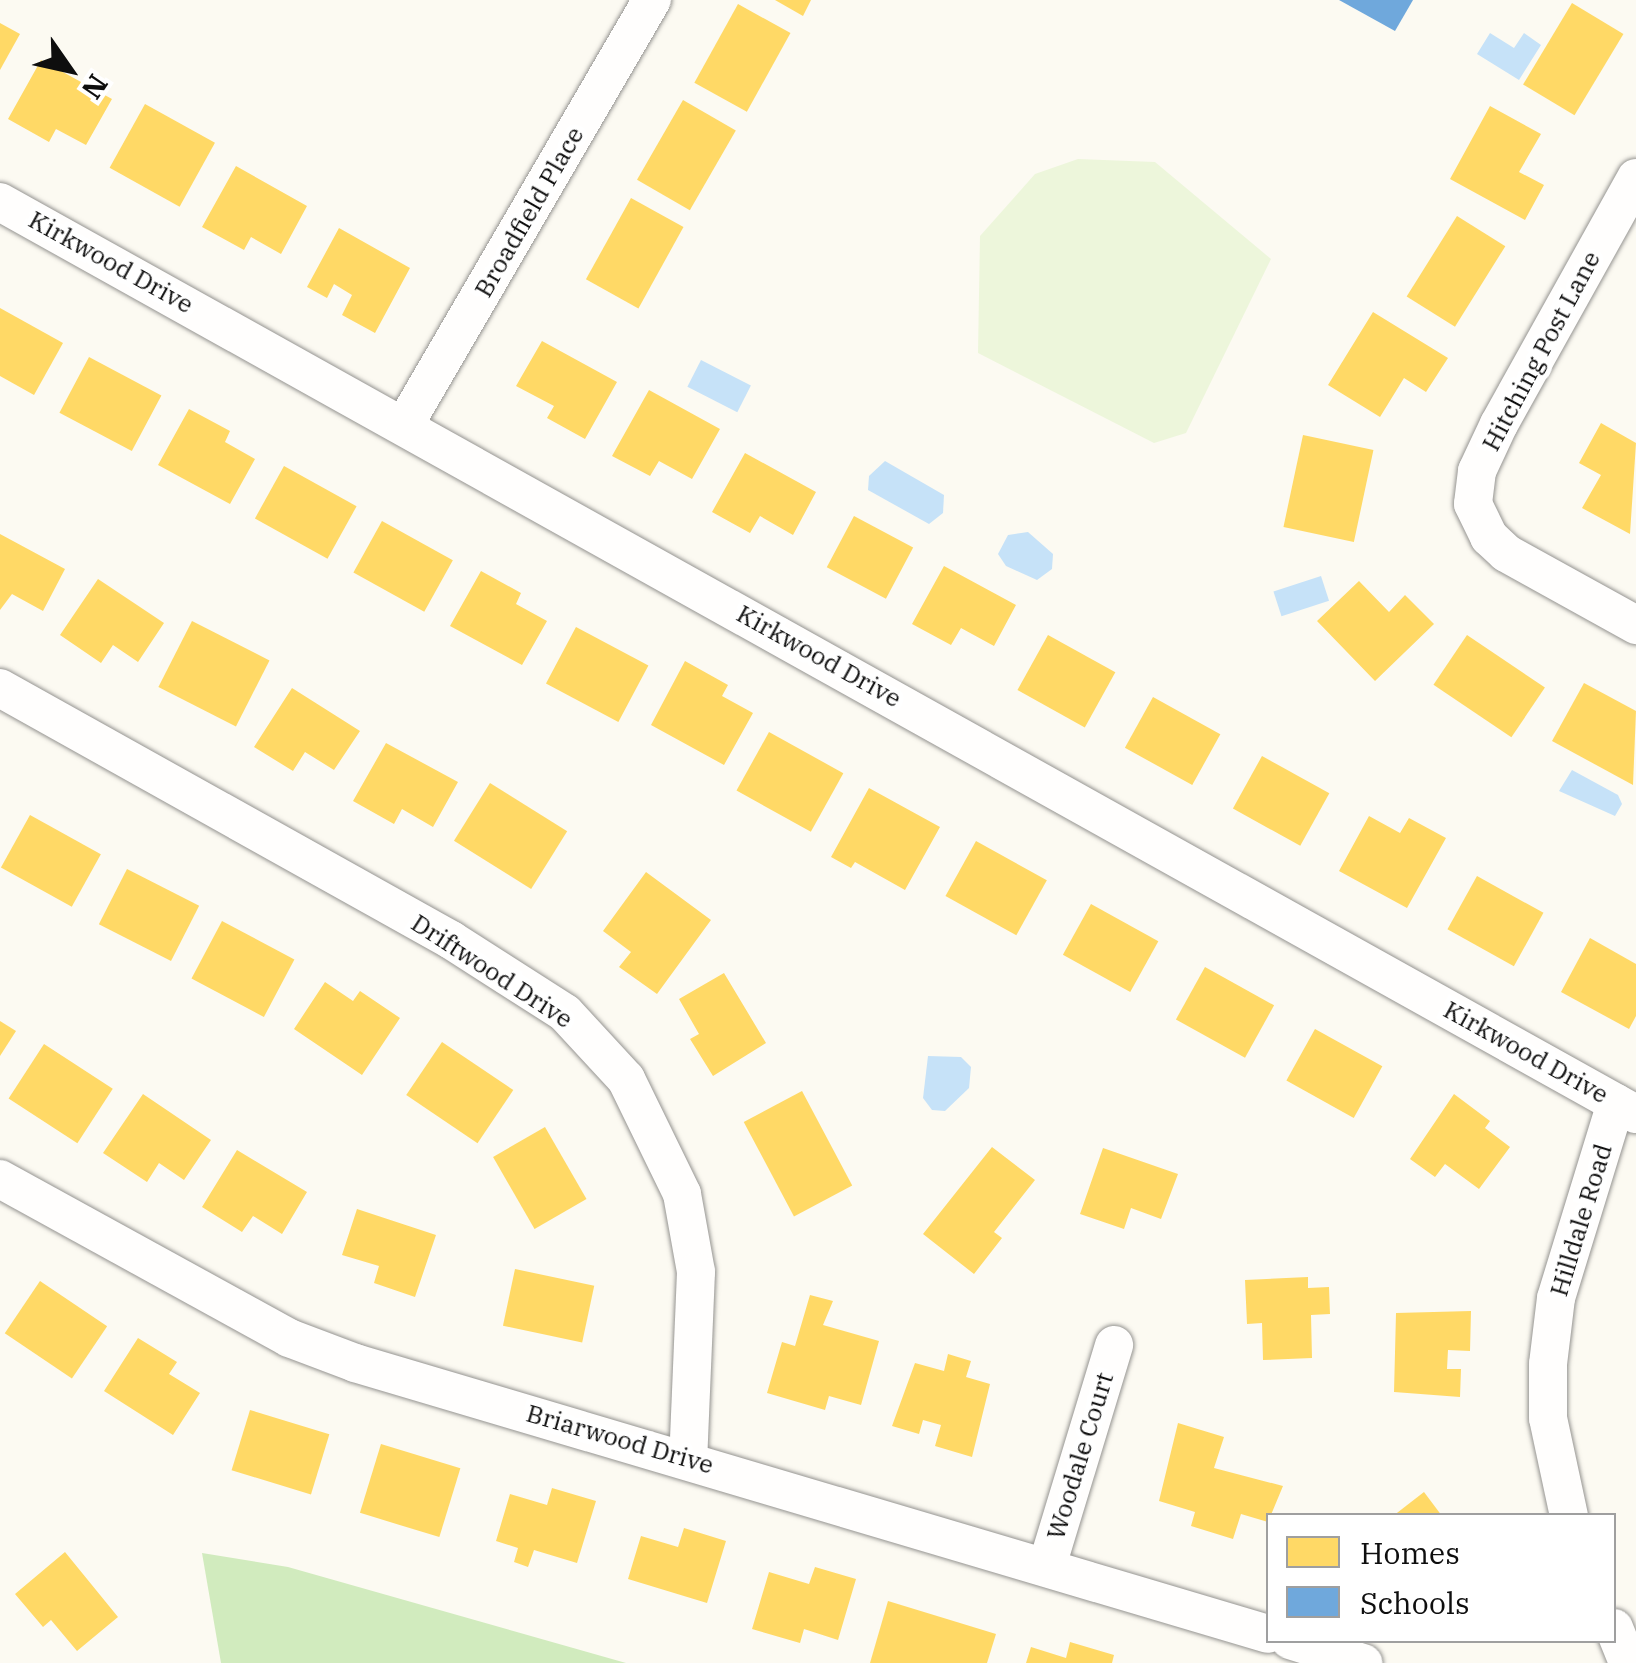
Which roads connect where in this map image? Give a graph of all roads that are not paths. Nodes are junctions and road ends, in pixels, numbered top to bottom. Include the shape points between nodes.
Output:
1 (652, 0) edge
2 (1636, 178) edge
3 (0, 202) edge
4 (405, 424) junction
5 (1636, 625) edge
6 (0, 688) edge
7 (1626, 1108) edge
8 (0, 1179) edge
9 (1114, 1346) dead end
10 (688, 1458) junction
11 (1568, 1513) edge
12 (1048, 1566) junction
13 (1266, 1633) edge
14 (1616, 1633) edge
15 (1300, 1643) edge
16 (1363, 1663) edge
17 (1628, 1663) edge

1 - 4 street, Broadfield Place
2 - 5 street, Hitching Post Lane via 1499,424 1477,471 1474,504 1489,537 1506,553
3 - 4 street, Kirkwood Drive
4 - 7 street, Kirkwood Drive
6 - 10 street, Driftwood Drive via 451,940 564,1013 626,1080 682,1194 696,1272
7 - 11 street, Hilldale Road via 1556,1298 1548,1418
8 - 10 street, Briarwood Drive via 289,1338
9 - 12 street, Woodale Court
10 - 12 street, Briarwood Drive
12 - 13 street, Briarwood Drive
14 - 17 street
15 - 16 street

